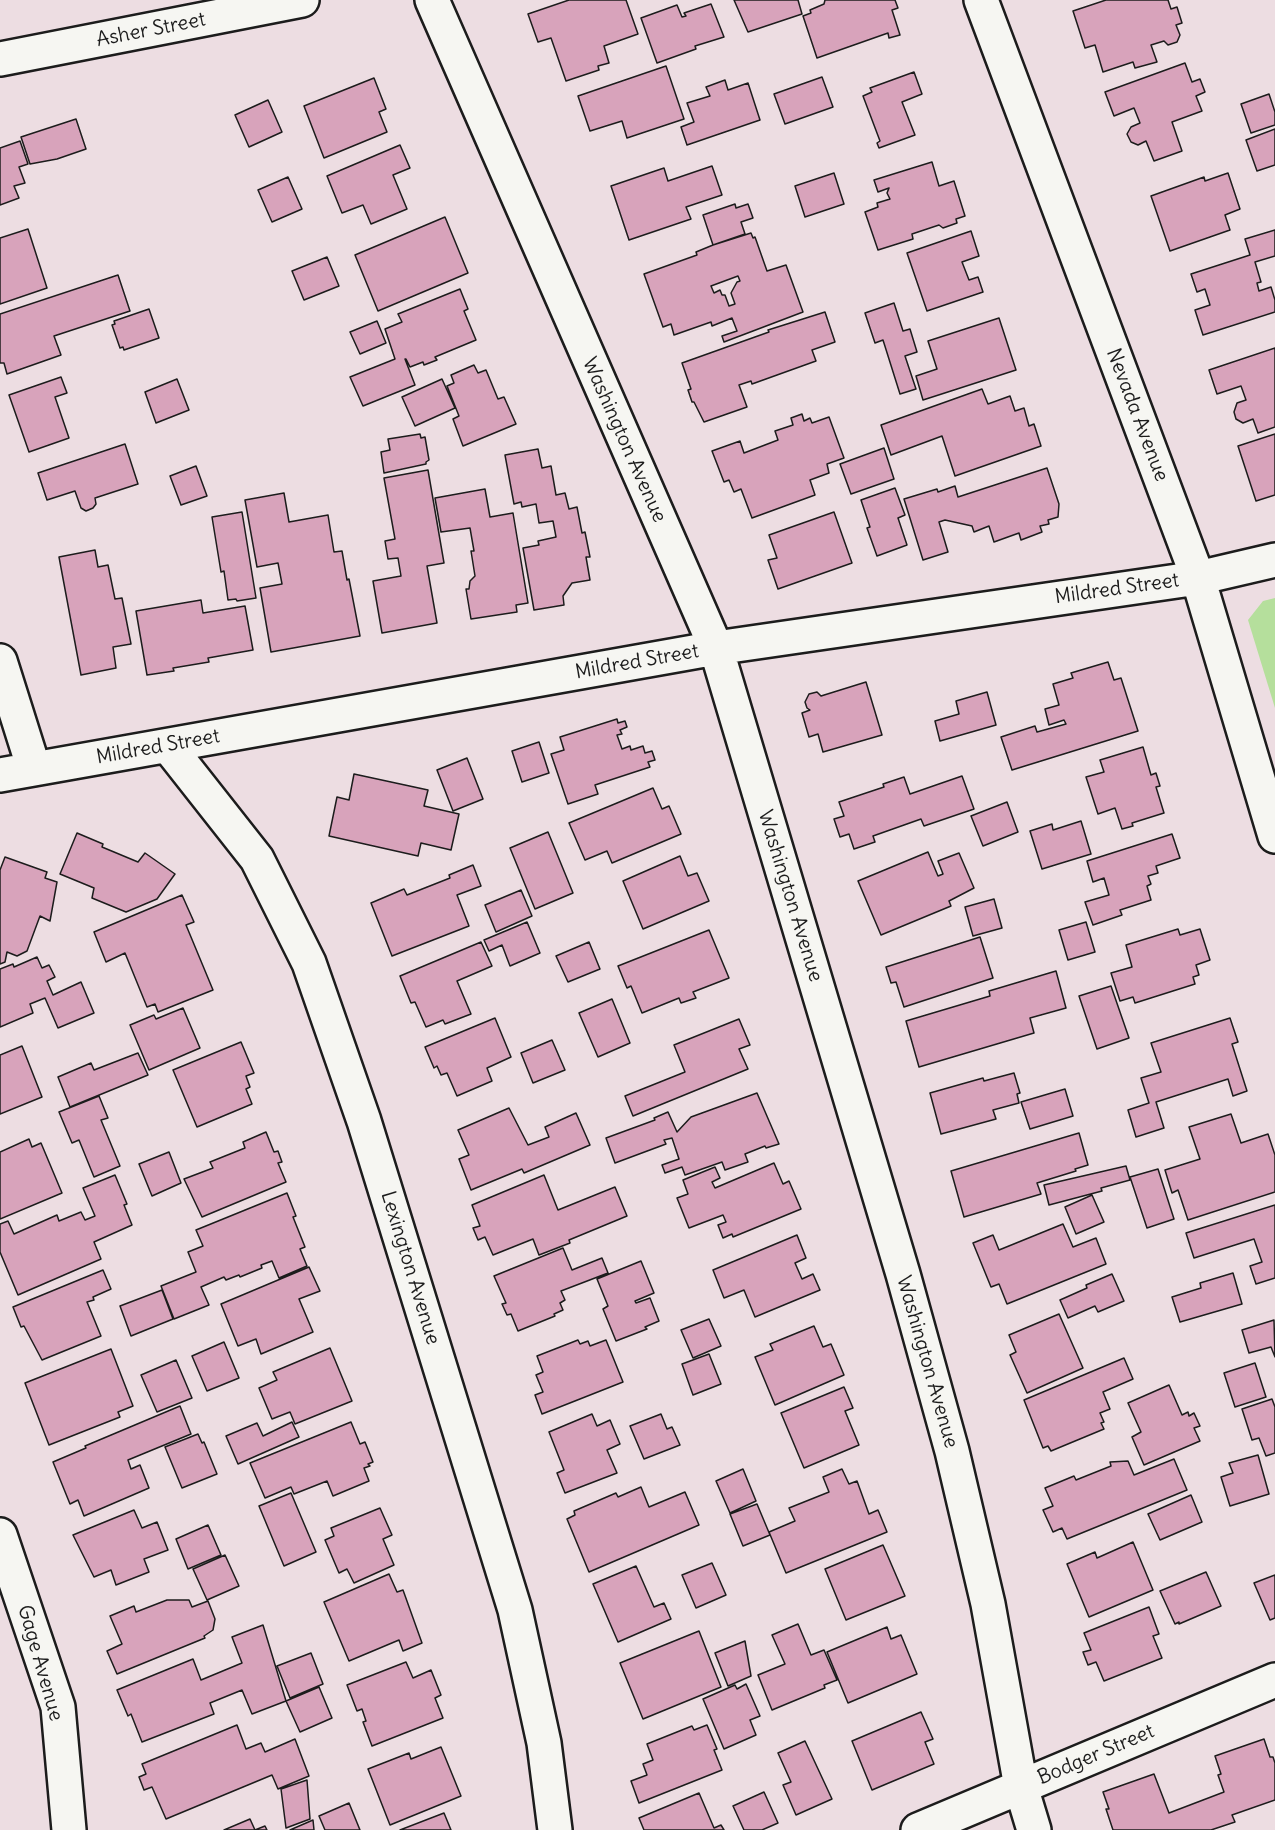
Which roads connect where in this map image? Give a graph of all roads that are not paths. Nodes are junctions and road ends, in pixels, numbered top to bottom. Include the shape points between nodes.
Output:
1 (302, 0) edge
2 (432, 0) edge
3 (981, 0) edge
4 (0, 59) edge
5 (1275, 560) edge
6 (1198, 578) junction
7 (716, 648) junction
8 (0, 661) edge
9 (168, 746) junction
10 (34, 769) junction
11 (0, 775) edge
12 (1275, 836) edge
13 (0, 1535) edge
14 (1275, 1680) edge
15 (1021, 1787) junction
16 (69, 1830) edge
17 (555, 1830) edge
18 (918, 1830) edge
19 (1034, 1830) edge

1 - 4 street, Asher Street
2 - 7 street, Washington Avenue
3 - 6 street, Nevada Avenue
5 - 6 street, Mildred Street
6 - 7 street, Mildred Street
6 - 12 street, Nevada Avenue
7 - 9 street, Mildred Street
7 - 15 street, Washington Avenue via 952,1451 988,1604
8 - 10 street
9 - 10 street, Mildred Street
9 - 17 street, Lexington Avenue via 257,859 309,963 364,1120 514,1610 544,1743
10 - 11 street, Mildred Street
13 - 16 street, Gage Avenue via 58,1707
14 - 15 street, Bodger Street
15 - 18 street, Bodger Street
15 - 19 street, Washington Avenue

